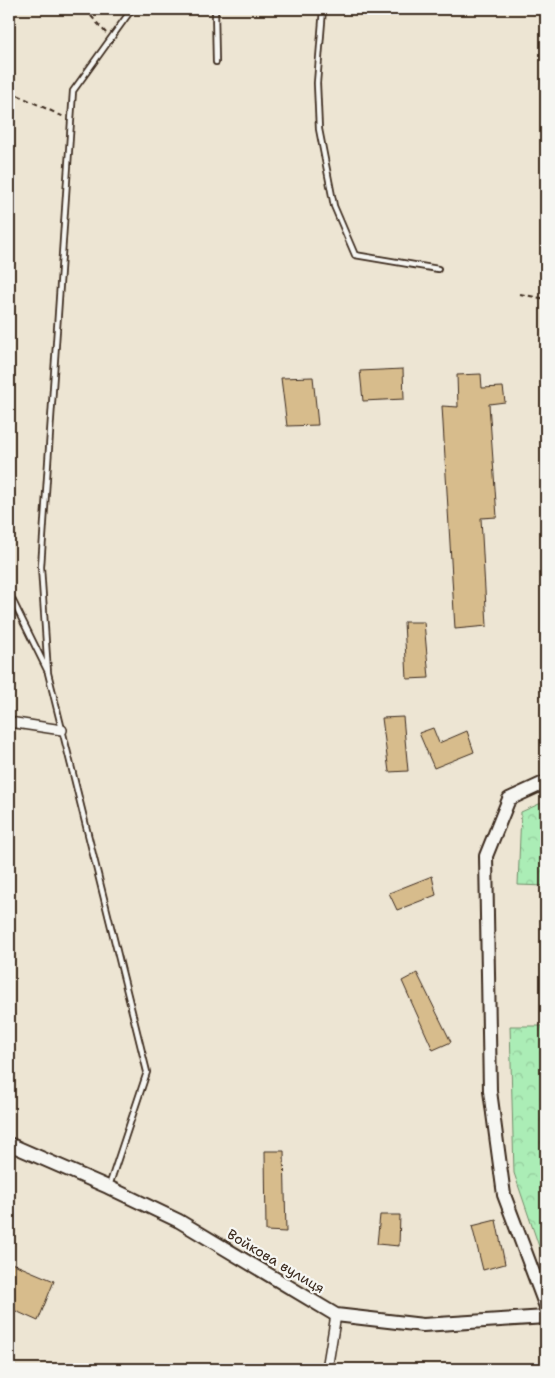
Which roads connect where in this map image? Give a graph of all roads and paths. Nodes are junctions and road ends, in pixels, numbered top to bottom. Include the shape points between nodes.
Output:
1 (85, 9) edge
2 (132, 9) edge
3 (215, 9) edge
4 (322, 9) edge
5 (111, 38) junction
6 (216, 62) dead end
7 (9, 91) edge
8 (71, 120) junction
9 (438, 269) dead end
10 (520, 294) dead end
11 (546, 299) edge
12 (9, 593) edge
13 (48, 673) junction
14 (9, 722) edge
15 (62, 730) junction
16 (546, 782) edge
17 (9, 1144) edge
18 (108, 1187) junction
19 (546, 1307) edge
20 (336, 1315) junction
21 (546, 1318) edge
22 (327, 1369) edge

1 - 5 path
2 - 5 lane
3 - 6 lane
4 - 9 lane via 317,83 319,129 334,206 355,255
5 - 8 lane via 72,91
7 - 8 path
8 - 13 lane via 41,567
10 - 11 path
12 - 13 lane
13 - 15 lane
14 - 15 street
15 - 18 lane via 147,1072
16 - 19 street via 509,799 486,856 490,1091 504,1195
17 - 18 street, Войкова вулиця
18 - 20 street, Войкова вулиця via 179,1221
20 - 21 street, Войкова вулиця via 423,1325
20 - 22 street

